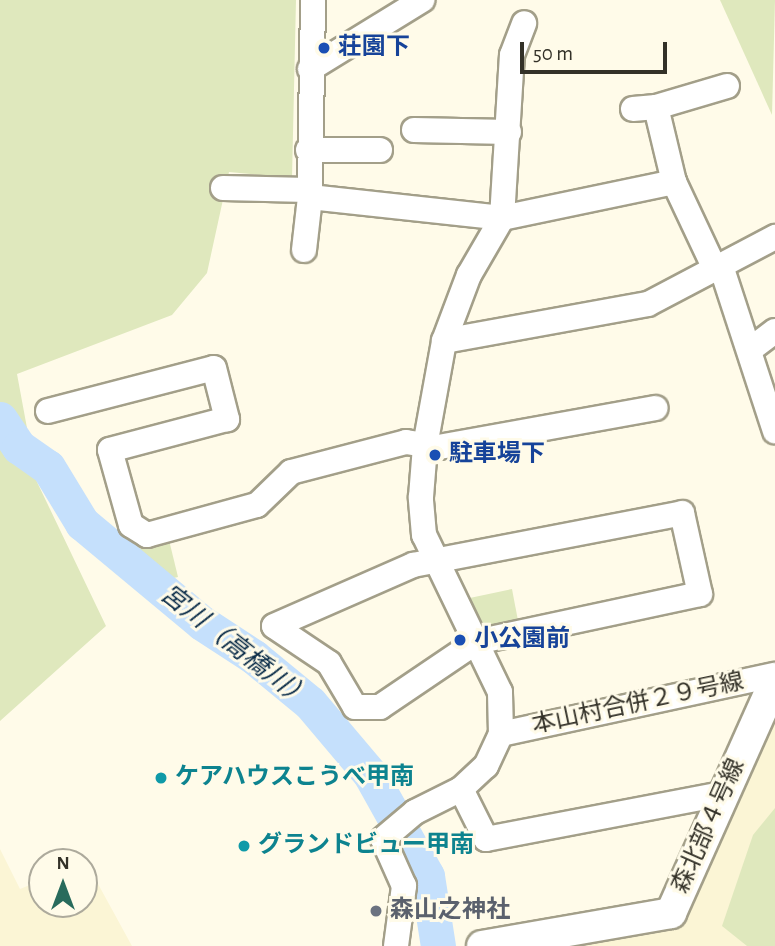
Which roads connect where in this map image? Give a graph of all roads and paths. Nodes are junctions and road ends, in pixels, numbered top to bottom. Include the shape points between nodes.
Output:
1 (313, 0) edge
2 (422, 0) edge
3 (524, 23) dead end
4 (310, 69) junction
5 (727, 86) dead end
6 (414, 130) dead end
7 (509, 132) junction
8 (308, 150) junction
9 (380, 150) dead end
10 (674, 182) junction
11 (223, 188) dead end
12 (309, 193) junction
13 (502, 218) junction
14 (775, 237) edge
15 (304, 250) dead end
16 (718, 267) junction
17 (775, 331) edge
18 (444, 341) junction
19 (751, 349) junction
20 (656, 408) dead end
21 (48, 411) dead end
22 (773, 419) edge
23 (425, 446) junction
24 (436, 562) junction
25 (476, 642) junction
26 (775, 677) edge
27 (501, 734) junction
28 (461, 789) junction
29 (722, 794) junction
30 (396, 946) edge
31 (482, 946) edge

1 - 4 street
2 - 4 street
3 - 7 street via 512,55
4 - 8 street
5 - 10 street via 645,108
6 - 7 street
7 - 13 street
8 - 9 street
8 - 12 street
10 - 13 street
10 - 16 street
11 - 12 street
12 - 13 street
12 - 15 street
13 - 18 street via 469,275
14 - 16 street
16 - 18 street via 648,304
16 - 19 street
17 - 19 street
18 - 23 street
19 - 22 street
20 - 23 street
21 - 23 street via 214,368 227,419 110,450 131,525 147,536 257,505 291,472 406,442
23 - 24 street via 424,536
24 - 25 street
24 - 25 street via 413,565 274,626 329,663 355,707 380,708
24 - 25 street via 682,513 700,594
25 - 27 street via 500,692
26 - 27 street, 本山村合併２９号線
26 - 29 street, 森北部４号線
27 - 28 street via 486,766
28 - 29 street via 486,839
28 - 30 street via 415,812 383,839 404,886
29 - 31 street, 森北部４号線 via 671,913

